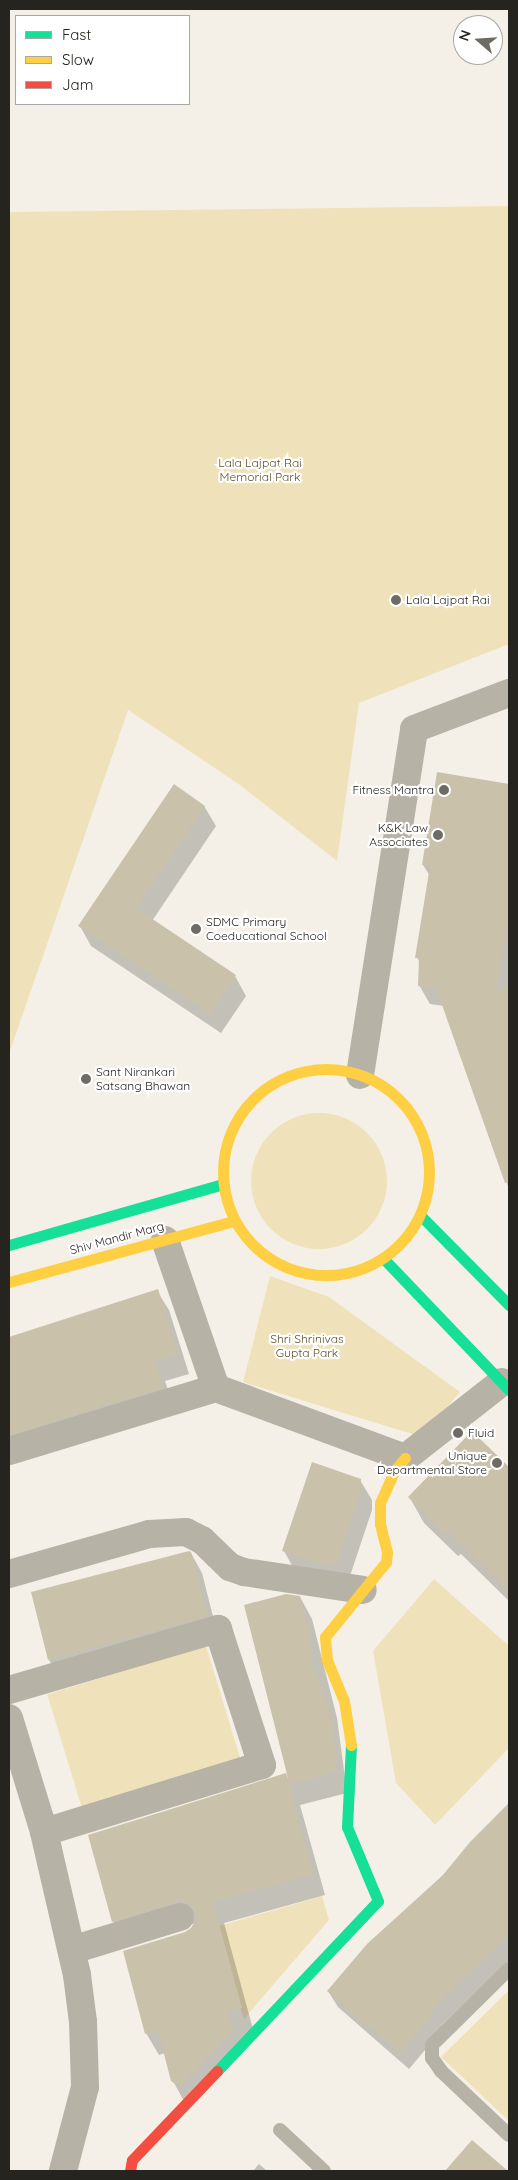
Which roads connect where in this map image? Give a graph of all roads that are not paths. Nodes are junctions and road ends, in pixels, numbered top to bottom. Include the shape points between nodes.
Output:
1 (509, 693) edge
2 (360, 1075) junction
3 (223, 1184) junction
4 (420, 1215) junction
5 (233, 1221) junction
6 (165, 1240) junction
7 (9, 1245) edge
8 (383, 1258) junction
9 (9, 1282) edge
10 (509, 1305) edge
11 (506, 1386) edge
12 (216, 1388) junction
13 (9, 1451) edge
14 (405, 1458) junction
15 (9, 1574) edge
16 (363, 1590) junction
17 (9, 1690) edge
18 (9, 1718) edge
19 (44, 1832) junction
20 (180, 1917) dead end
21 (72, 1950) junction
22 (509, 1969) edge
23 (280, 2130) dead end
24 (509, 2135) edge
25 (63, 2171) edge
26 (130, 2171) edge
27 (324, 2171) edge

1 - 2 street via 414,729
2 - 3 street via 348,1071 310,1070 293,1074 262,1091 239,1117 231,1132 224,1157
2 - 4 street via 385,1087 400,1101 422,1135 429,1175
3 - 5 street
3 - 7 street, Shiv Mandir Marg
4 - 8 street via 410,1232
4 - 10 street
5 - 6 street, Shiv Mandir Marg
5 - 8 street via 252,1245 297,1272 332,1276 367,1267
6 - 9 street, Shiv Mandir Marg
6 - 12 street
8 - 11 street
11 - 14 street
12 - 13 street
12 - 14 street
14 - 16 street via 394,1471 380,1503 386,1562
15 - 16 street via 149,1534 186,1532 202,1540 230,1567 244,1572
16 - 26 street via 325,1637 327,1660 344,1701 351,1744 347,1827 378,1901 132,2160
17 - 19 street via 218,1629 262,1765
18 - 19 street
19 - 21 street
20 - 21 street
21 - 25 street via 83,2022 85,2087
22 - 24 lane via 432,2046 432,2058 441,2071
23 - 27 lane

